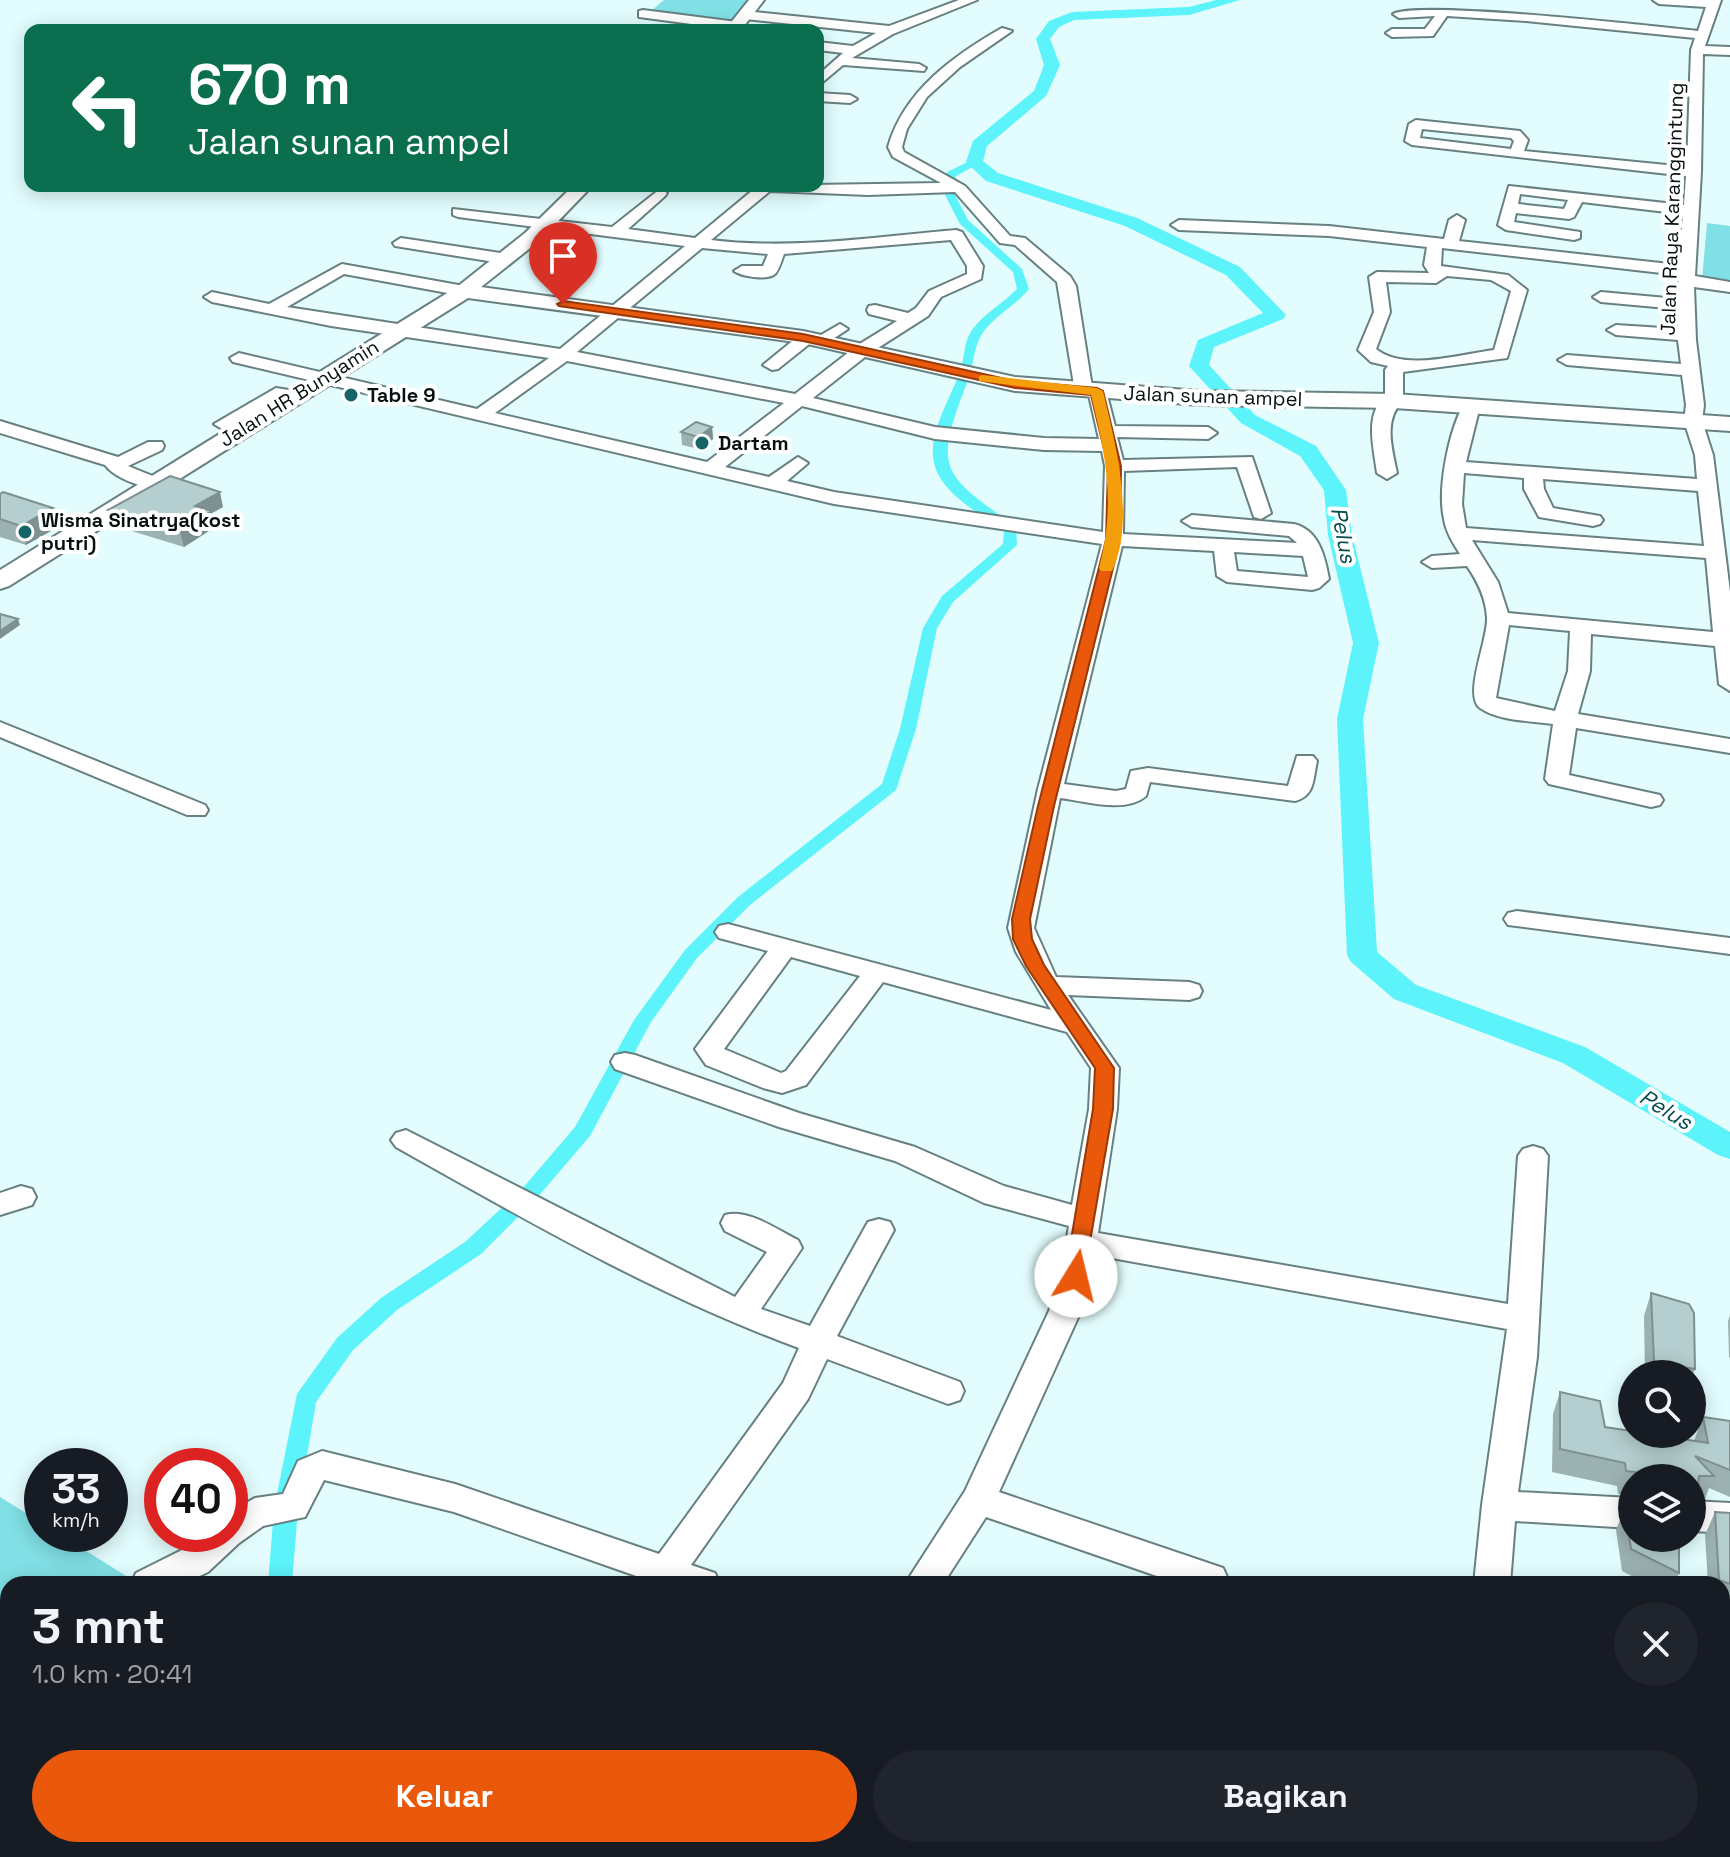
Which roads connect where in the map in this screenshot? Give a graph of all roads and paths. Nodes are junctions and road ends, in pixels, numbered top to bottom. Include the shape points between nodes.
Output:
1 (654, 0) edge
2 (757, 0) edge
3 (971, 0) edge
4 (1659, 0) edge
5 (919, 1) edge
6 (956, 5) junction
7 (1717, 7) edge
8 (1406, 8) edge
9 (638, 10) edge
10 (1443, 13) junction
11 (738, 24) edge
12 (824, 27) edge
13 (888, 30) junction
14 (1006, 31) dead end
15 (1392, 33) dead end
16 (1700, 42) junction
17 (824, 47) edge
18 (854, 50) junction
19 (1730, 51) edge
20 (838, 61) junction
21 (919, 68) dead end
22 (824, 73) edge
23 (824, 97) edge
24 (850, 99) dead end
25 (1516, 154) junction
26 (1694, 172) junction
27 (957, 187) junction
28 (1656, 188) dead end
29 (824, 189) edge
30 (577, 192) edge
31 (755, 192) edge
32 (660, 193) dead end
33 (1577, 196) junction
34 (1657, 205) junction
35 (1509, 208) junction
36 (1692, 210) junction
37 (458, 212) dead end
38 (1457, 220) dead end
39 (545, 225) junction
40 (1179, 225) dead end
41 (613, 234) junction
42 (1574, 235) dead end
43 (401, 243) dead end
44 (697, 245) junction
45 (1443, 245) junction
46 (778, 249) junction
47 (507, 259) junction
48 (1436, 270) junction
49 (742, 271) dead end
50 (1688, 275) junction
51 (1730, 287) edge
52 (464, 291) junction
53 (212, 297) dead end
54 (1601, 297) dead end
55 (1688, 305) junction
56 (270, 310) junction
57 (875, 310) dead end
58 (614, 311) junction
59 (910, 319) junction
60 (1616, 330) dead end
61 (398, 332) junction
62 (818, 334) junction
63 (1687, 335) junction
64 (864, 349) junction
65 (563, 355) junction
66 (239, 358) dead end
67 (1567, 360) dead end
68 (1404, 364) junction
69 (772, 365) dead end
70 (1690, 370) junction
71 (328, 377) junction
72 (1090, 391) junction
73 (799, 400) junction
74 (1392, 401) junction
75 (1469, 401) junction
76 (480, 415) junction
77 (1693, 421) junction
78 (1730, 424) edge
79 (0, 427) edge
80 (1208, 433) dead end
81 (155, 446) dead end
82 (1110, 448) junction
83 (798, 463) dead end
84 (116, 465) junction
85 (1454, 467) junction
86 (710, 469) junction
87 (1387, 473) dead end
88 (1533, 473) junction
89 (1730, 474) edge
90 (837, 478) dead end
91 (1707, 479) junction
92 (153, 483) junction
93 (772, 484) junction
94 (822, 495) junction
95 (1261, 513) dead end
96 (1722, 519) edge
97 (1593, 520) dead end
98 (1192, 521) dead end
99 (1458, 533) junction
100 (1113, 540) junction
101 (1223, 544) junction
102 (1312, 550) junction
103 (1715, 553) junction
104 (1473, 559) junction
105 (1432, 562) dead end
106 (0, 581) edge
107 (1725, 607) edge
108 (1498, 618) junction
109 (1581, 627) junction
110 (1725, 640) junction
111 (1730, 684) edge
112 (1565, 720) junction
113 (0, 729) edge
114 (1730, 746) edge
115 (1305, 761) dead end
116 (1050, 789) junction
117 (1651, 800) dead end
118 (196, 810) dead end
119 (1517, 919) dead end
120 (728, 932) dead end
121 (1730, 946) edge
122 (785, 947) junction
123 (877, 972) junction
124 (1047, 985) junction
125 (1189, 991) dead end
126 (1078, 1026) junction
127 (625, 1062) dead end
128 (406, 1140) dead end
129 (1533, 1156) dead end
130 (736, 1223) dead end
131 (879, 1230) dead end
132 (1083, 1230) junction
133 (740, 1314) junction
134 (1523, 1319) junction
135 (818, 1342) junction
136 (948, 1391) dead end
137 (978, 1500) junction
138 (1499, 1505) junction
139 (1618, 1512) edge
140 (1706, 1517) edge
141 (248, 1518) edge
142 (1730, 1518) edge
143 (205, 1552) edge
144 (165, 1576) edge
145 (653, 1576) edge
146 (663, 1576) edge
147 (928, 1576) edge
148 (1201, 1576) edge
149 (1493, 1576) edge

1 - 9 street
2 - 11 main road
3 - 6 street
4 - 7 street
5 - 6 street
6 - 13 street
7 - 16 street, Jalan Raya Karanggintung
8 - 10 street
9 - 11 street
10 - 15 street via 1429,33
10 - 16 street via 1526,17
12 - 13 street
13 - 18 street
14 - 27 street via 959,58 919,99 895,141 898,154
16 - 19 street
16 - 26 street, Jalan Raya Karanggintung
17 - 18 street
18 - 20 street
20 - 21 street
20 - 22 street
23 - 24 street
25 - 25 street via 1520,137 1510,133 1419,123 1412,141
25 - 26 street
26 - 36 street, Jalan Raya Karanggintung
27 - 29 street
27 - 72 street via 1006,240 1019,241 1067,284
28 - 34 street
30 - 39 main road, Jalan HR Bunyamin
31 - 44 street
32 - 41 street
33 - 34 street
33 - 35 street via 1569,214
33 - 35 street via 1517,181
34 - 36 street
35 - 42 street via 1509,227
36 - 50 street, Jalan Raya Karanggintung
37 - 39 street
38 - 45 street
39 - 41 street
39 - 47 main road, Jalan HR Bunyamin
40 - 45 street via 1303,229
41 - 44 street
43 - 47 street
44 - 46 street
44 - 58 street
45 - 48 street via 1432,265
45 - 50 street
46 - 49 street via 769,271
46 - 59 street via 956,235 975,266 975,276 935,294
47 - 52 main road, Jalan HR Bunyamin
48 - 68 street via 1436,278 1377,277 1382,312 1367,350
48 - 68 street via 1516,285 1502,352
50 - 51 street
50 - 55 street, Jalan Raya Karanggintung
52 - 56 street via 342,269
52 - 58 main road, Jalan sunan ampel
52 - 61 main road, Jalan HR Bunyamin
53 - 56 street
54 - 55 street
55 - 63 street, Jalan Raya Karanggintung
56 - 61 street
57 - 59 street
58 - 62 main road, Jalan sunan ampel via 779,334
58 - 65 street
59 - 64 street
60 - 63 street
61 - 65 street
61 - 71 main road, Jalan HR Bunyamin
62 - 64 main road, Jalan sunan ampel
62 - 69 street
63 - 70 street, Jalan Raya Karanggintung
64 - 72 main road, Jalan sunan ampel via 967,375
64 - 73 street
65 - 73 street
65 - 76 street
66 - 71 street
67 - 70 street
68 - 74 street via 1394,370
70 - 77 street, Jalan Raya Karanggintung
71 - 76 street
71 - 92 main road, Jalan HR Bunyamin
72 - 74 main road, Jalan sunan ampel
72 - 82 street
73 - 82 street via 944,434
73 - 86 street
74 - 75 main road, Jalan sunan ampel
74 - 87 street via 1380,430
75 - 77 main road, Jalan sunan ampel
75 - 85 street
76 - 86 street
77 - 78 main road, Jalan sunan ampel
77 - 91 street, Jalan Raya Karanggintung
79 - 84 street
80 - 82 street
81 - 84 street
82 - 95 street via 1245,461
82 - 100 street
83 - 93 street
84 - 92 street
85 - 88 street
85 - 99 street via 1452,509
86 - 93 street
88 - 91 street
88 - 97 street via 1546,513
89 - 91 street
90 - 94 street
91 - 96 street, Jalan Raya Karanggintung
92 - 106 main road, Jalan HR Bunyamin
93 - 94 street
94 - 100 street
96 - 103 street, Jalan Raya Karanggintung
98 - 102 street via 1294,530
99 - 103 street
99 - 104 street
100 - 101 street
100 - 116 street
101 - 102 street
101 - 102 street via 1227,576 1312,584 1319,579
103 - 107 street, Jalan Raya Karanggintung
104 - 105 street
104 - 108 street via 1493,586
107 - 110 street, Jalan Raya Karanggintung
108 - 109 street
108 - 112 street via 1483,694 1486,702
109 - 110 street
109 - 112 street via 1579,671
110 - 111 street, Jalan Raya Karanggintung
112 - 114 street
112 - 117 street via 1557,779
113 - 118 street
115 - 116 street via 1295,794 1148,775 1139,776 1138,791 1125,798
116 - 124 street via 1021,928
119 - 121 street
120 - 122 street
122 - 123 street
122 - 123 street via 709,1049 716,1058 773,1081 796,1078
123 - 126 street
124 - 125 street
124 - 126 street
126 - 132 street via 1105,1068
127 - 132 street via 905,1154
128 - 133 street
129 - 134 street
130 - 133 street via 787,1248
131 - 135 street
132 - 134 street via 1174,1260
132 - 137 street via 1065,1311
133 - 135 street
134 - 138 street
135 - 136 street
135 - 146 street via 796,1390
137 - 147 street
137 - 148 street
138 - 139 street
138 - 149 street
140 - 142 street
141 - 145 street via 299,1500 306,1475 322,1465 455,1498
143 - 144 street

